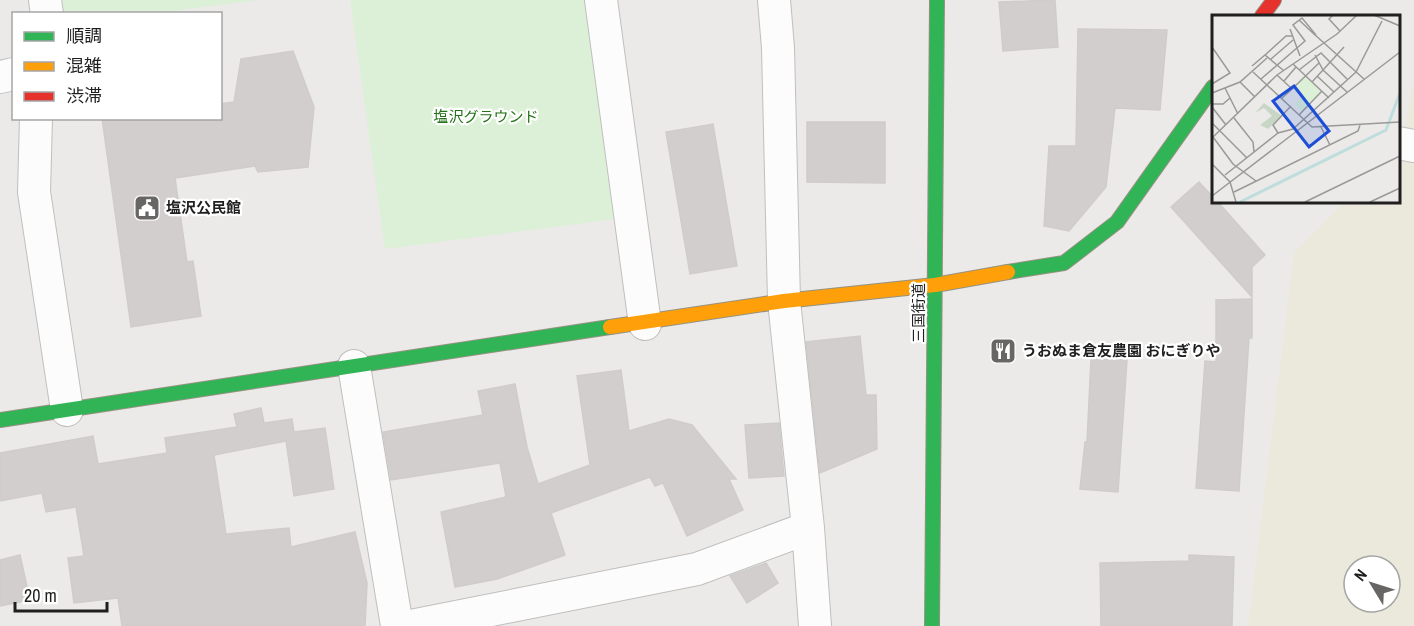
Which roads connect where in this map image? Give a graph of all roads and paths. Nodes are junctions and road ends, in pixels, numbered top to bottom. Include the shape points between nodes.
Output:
1 (601, 0) edge
2 (774, 0) edge
3 (937, 0) edge
4 (1274, 0) edge
5 (1263, 15) edge
6 (1210, 97) edge
7 (36, 120) edge
8 (1399, 143) edge
9 (1414, 146) edge
10 (935, 285) junction
11 (784, 301) junction
12 (645, 324) junction
13 (354, 366) junction
14 (67, 410) junction
15 (0, 420) edge
16 (808, 528) junction
17 (397, 626) edge
18 (411, 626) edge
19 (815, 626) edge
20 (932, 626) edge

1 - 12 street
2 - 11 street
3 - 10 main road, 三国街道
4 - 5 main road
6 - 10 main road via 1117,222 1064,263
7 - 14 street via 34,192
8 - 9 street
10 - 11 main road
10 - 20 main road, 三国街道
11 - 12 main road
11 - 16 street
12 - 13 main road
13 - 14 main road
13 - 17 street
14 - 15 main road
16 - 18 street via 697,569
16 - 19 street

